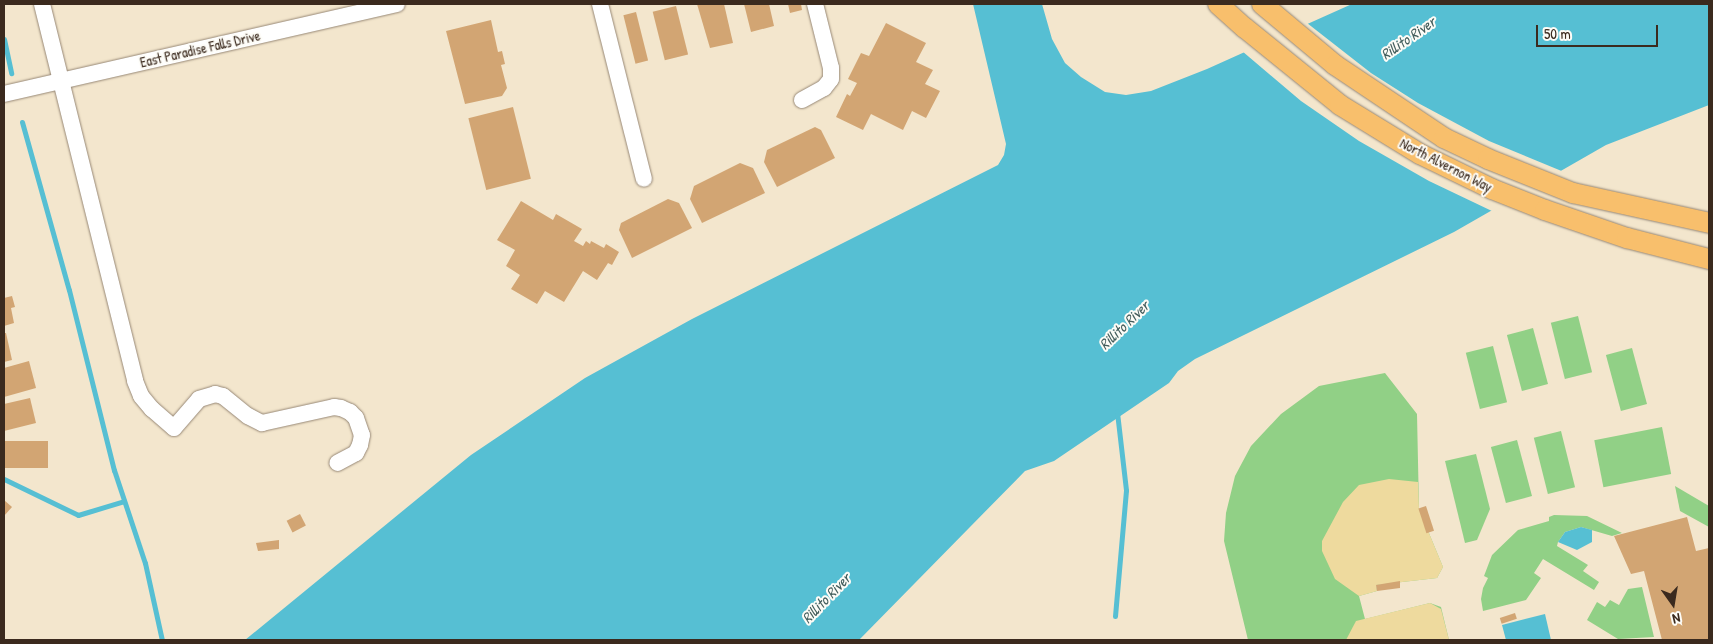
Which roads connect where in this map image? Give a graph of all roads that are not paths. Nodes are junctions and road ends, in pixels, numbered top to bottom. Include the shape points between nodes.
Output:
1 (42, 4) edge
2 (397, 4) edge
3 (600, 4) edge
4 (815, 4) edge
5 (1218, 4) edge
6 (1268, 10) edge
7 (61, 82) junction
8 (4, 94) edge
9 (802, 100) dead end
10 (644, 179) dead end
11 (1709, 223) edge
12 (1709, 259) edge
13 (337, 463) dead end

1 - 7 street
2 - 7 street, East Paradise Falls Drive
3 - 10 street
4 - 9 street via 831,78 824,88
5 - 12 main road, North Alvernon Way via 1317,87 1380,130 1457,173 1545,210 1626,238
6 - 11 main road, North Alvernon Way via 1365,87 1444,138 1496,163 1573,193
7 - 8 street, East Paradise Falls Drive
7 - 13 street via 135,381 146,402 174,428 199,399 215,394 262,423 341,408 356,418 362,435 356,453

